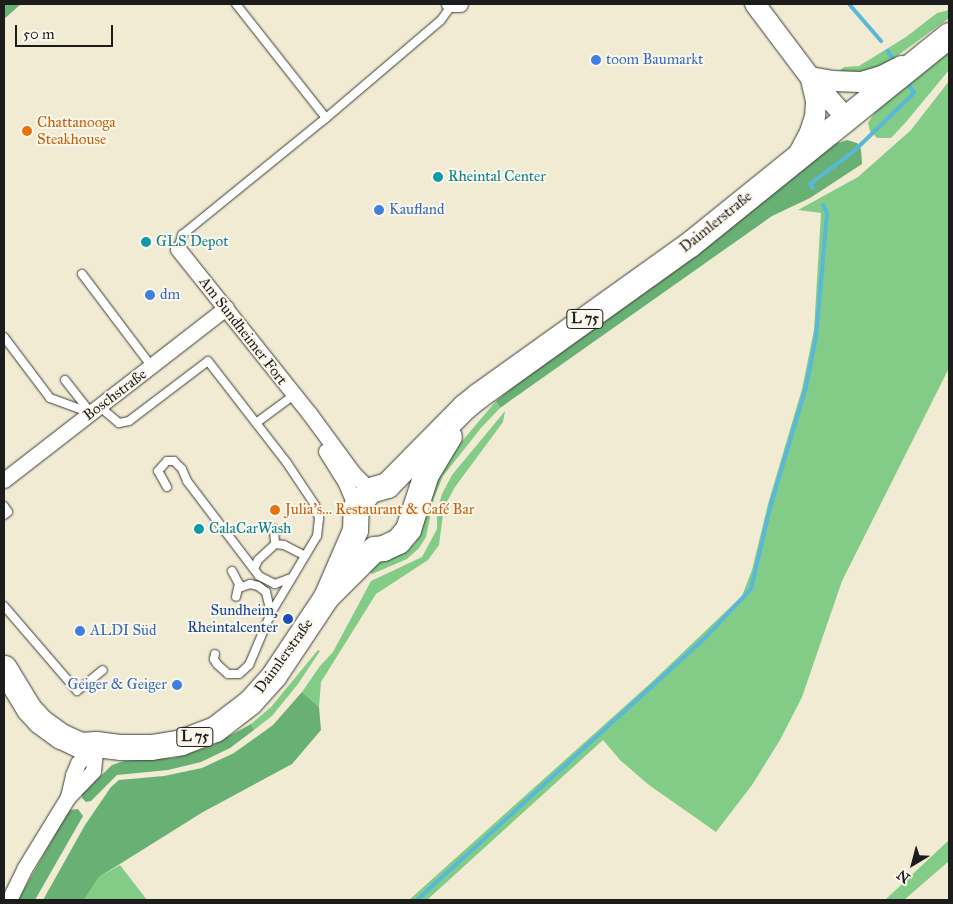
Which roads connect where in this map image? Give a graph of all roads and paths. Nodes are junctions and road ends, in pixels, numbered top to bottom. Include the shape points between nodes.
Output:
1 (236, 4) edge
2 (454, 4) edge
3 (756, 4) edge
4 (942, 40) edge
5 (810, 76) junction
6 (326, 118) junction
7 (847, 119) junction
8 (798, 155) junction
9 (178, 249) joint
10 (82, 274) dead end
11 (226, 308) junction
12 (4, 337) edge
13 (152, 367) junction
14 (65, 380) dead end
15 (294, 394) junction
16 (479, 395) junction
17 (95, 410) junction
18 (308, 413) junction
19 (256, 423) junction
20 (6, 473) edge
21 (167, 487) dead end
22 (367, 503) junction
23 (4, 506) edge
24 (412, 511) junction
25 (4, 515) edge
26 (274, 529) dead end
27 (275, 544) junction
28 (374, 549) junction
29 (304, 555) junction
30 (254, 569) junction
31 (232, 571) dead end
32 (291, 578) junction
33 (239, 588) junction
34 (236, 597) dead end
35 (326, 597) junction
36 (4, 606) edge
37 (271, 613) junction
38 (215, 654) dead end
39 (4, 668) edge
40 (103, 670) dead end
41 (96, 744) junction
42 (9, 900) edge

1 - 6 lane
2 - 6 lane via 441,20
3 - 5 street
4 - 5 street via 882,76 861,82
4 - 7 main road, Daimlerstraße / L 75
5 - 7 street
5 - 8 street via 816,101 815,117
6 - 9 lane via 182,235
7 - 8 main road, Daimlerstraße / L 75
8 - 16 main road, Daimlerstraße / L 75 via 690,244
9 - 11 street, Am Sundheimer Fort
10 - 13 lane
11 - 13 street, Boschstraße
11 - 15 street, Am Sundheimer Fort
12 - 17 lane via 50,398
13 - 17 street, Boschstraße
14 - 17 lane
15 - 18 street, Am Sundheimer Fort
15 - 19 lane
16 - 22 main road, Daimlerstraße / L 75
16 - 24 main road, Daimlerstraße / L 75 via 446,439 426,474
17 - 19 lane via 119,423 129,421 208,361
17 - 20 street, Boschstraße
18 - 22 street, Am Sundheimer Fort via 353,473
18 - 22 street, Am Sundheimer Fort via 345,481
19 - 29 lane via 302,484 319,518 317,536
21 - 30 lane via 158,471 167,461 182,469 187,482
22 - 24 main road via 401,491 409,499
22 - 28 main road via 362,542
22 - 35 main road, Daimlerstraße / L 75
23 - 25 lane via 8,512
24 - 28 main road, Daimlerstraße / L 75 via 408,529 398,541
26 - 27 lane
27 - 29 lane
27 - 30 lane via 258,560
28 - 35 main road, Daimlerstraße / L 75
29 - 32 lane
30 - 32 lane via 266,581 275,584
31 - 33 lane
32 - 37 lane
33 - 34 lane
33 - 37 lane via 250,584 266,592
35 - 41 main road, Daimlerstraße / L 75 via 274,675 250,702 215,729 181,742 151,747
36 - 40 lane via 77,691
37 - 38 lane via 249,665 239,674 234,676 222,671 214,659
39 - 41 main road via 20,691
41 - 42 street via 93,770 68,797

